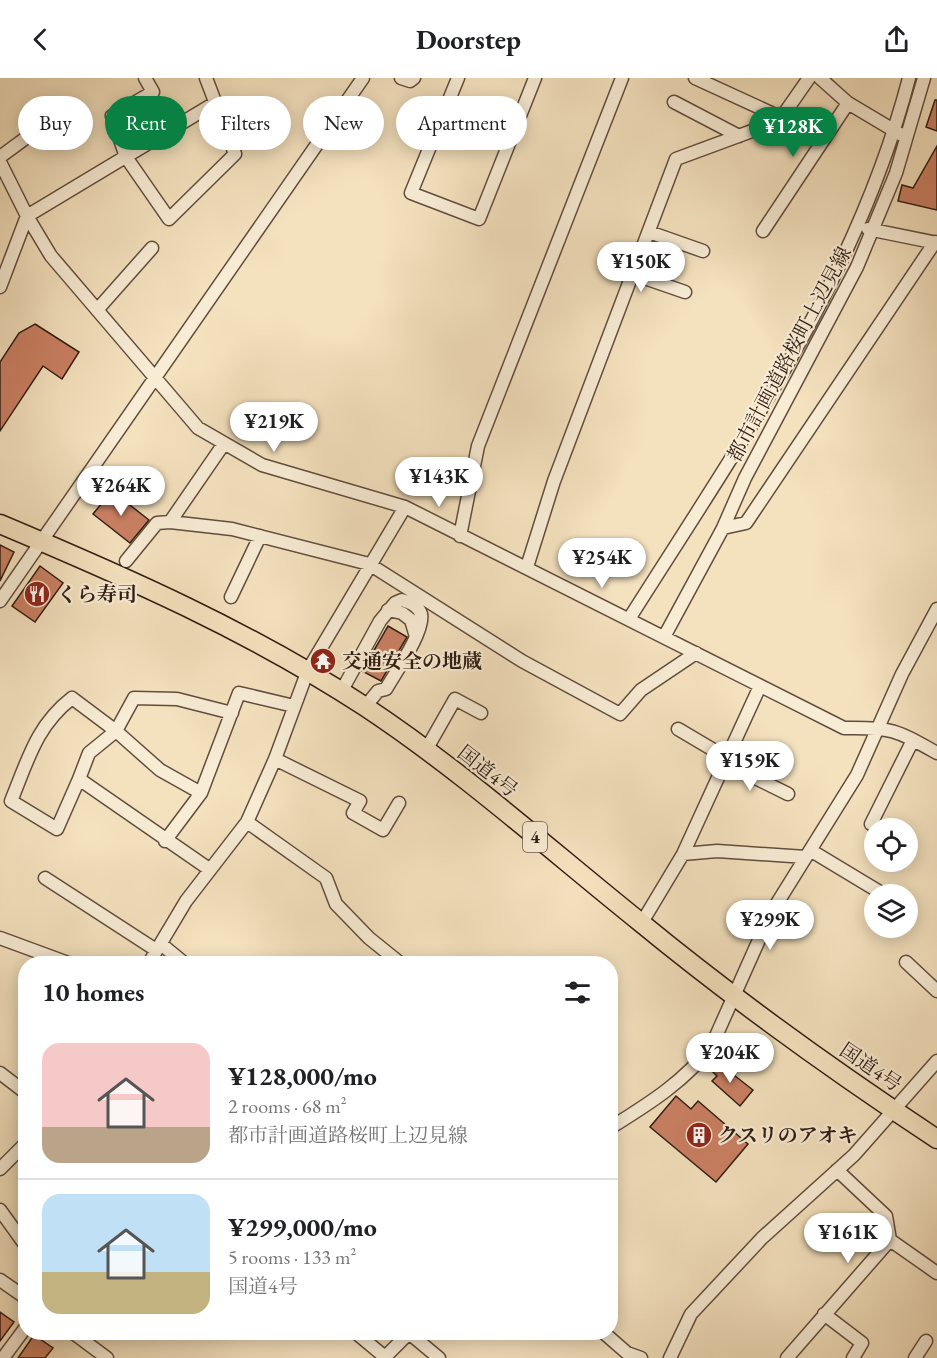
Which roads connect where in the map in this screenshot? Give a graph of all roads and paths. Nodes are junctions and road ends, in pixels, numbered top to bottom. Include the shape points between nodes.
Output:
1 (145, 78) edge
2 (206, 78) edge
3 (363, 78) edge
4 (401, 78) edge
5 (414, 78) edge
6 (458, 78) edge
7 (535, 78) edge
8 (622, 78) edge
9 (695, 78) edge
10 (809, 78) edge
11 (820, 78) edge
12 (909, 78) edge
13 (924, 78) edge
14 (212, 96) edge
15 (674, 102) dead end
16 (848, 103) junction
17 (199, 113) edge
18 (782, 118) junction
19 (895, 132) junction
20 (739, 136) junction
21 (909, 136) junction
22 (18, 145) edge
23 (233, 150) edge
24 (126, 157) junction
25 (0, 159) edge
26 (27, 216) junction
27 (859, 227) junction
28 (874, 230) junction
29 (763, 231) dead end
30 (649, 232) junction
31 (936, 242) edge
32 (152, 248) dead end
33 (703, 251) dead end
34 (633, 274) junction
35 (0, 287) edge
36 (685, 292) dead end
37 (97, 310) junction
38 (155, 378) junction
39 (223, 445) junction
40 (405, 507) junction
41 (170, 522) junction
42 (0, 524) edge
43 (723, 528) junction
44 (260, 536) junction
45 (460, 536) junction
46 (41, 541) junction
47 (126, 561) dead end
48 (369, 564) junction
49 (527, 567) junction
50 (231, 597) dead end
51 (0, 601) edge
52 (937, 609) edge
53 (629, 619) junction
54 (664, 637) junction
55 (696, 653) junction
56 (308, 670) junction
57 (760, 686) junction
58 (341, 692) junction
59 (294, 706) junction
60 (365, 707) junction
61 (231, 713) junction
62 (481, 713) dead end
63 (879, 727) junction
64 (678, 729) dead end
65 (116, 731) junction
66 (913, 740) junction
67 (426, 750) junction
68 (937, 753) edge
69 (275, 759) junction
70 (726, 760) junction
71 (79, 779) junction
72 (201, 793) junction
73 (788, 794) dead end
74 (399, 802) dead end
75 (874, 818) edge
76 (247, 822) junction
77 (165, 841) junction
78 (808, 853) junction
79 (683, 854) junction
80 (208, 869) junction
81 (45, 878) dead end
82 (865, 884) edge
83 (641, 924) junction
84 (0, 938) edge
85 (158, 947) junction
86 (49, 956) edge
87 (153, 956) edge
88 (173, 956) edge
89 (391, 956) edge
90 (906, 962) dead end
91 (937, 991) edge
92 (732, 996) junction
93 (937, 1061) edge
94 (0, 1073) edge
95 (18, 1087) edge
96 (893, 1109) junction
97 (618, 1123) edge
98 (937, 1139) edge
99 (18, 1151) edge
100 (0, 1169) edge
101 (837, 1170) junction
102 (0, 1210) edge
103 (18, 1235) edge
104 (890, 1239) junction
105 (937, 1273) edge
106 (0, 1280) edge
107 (18, 1292) edge
108 (824, 1314) junction
109 (18, 1338) edge
110 (83, 1340) edge
111 (364, 1340) edge
112 (401, 1340) edge
113 (418, 1340) edge
114 (612, 1340) edge
115 (926, 1341) dead end
116 (3, 1358) edge
117 (107, 1358) edge
118 (384, 1358) edge
119 (439, 1358) edge
120 (641, 1358) edge
121 (670, 1358) edge
122 (787, 1358) edge
123 (853, 1358) edge
124 (915, 1358) edge

1 - 24 street via 153,92 112,116
2 - 14 street
3 - 38 street
4 - 5 street
6 - 7 street via 411,193 479,219
8 - 45 street via 478,446
9 - 18 street
10 - 18 street
11 - 16 street
12 - 19 street, 都市計画道路桜町上辺見線
13 - 21 street, 都市計画道路桜町上辺見線
15 - 20 street
16 - 19 street
16 - 29 street
17 - 24 street
18 - 20 street
19 - 21 street
19 - 27 street, 都市計画道路桜町上辺見線
20 - 30 street via 676,159
21 - 28 street, 都市計画道路桜町上辺見線
22 - 25 street
23 - 24 street via 235,154 170,219
24 - 26 street
25 - 26 street
26 - 35 street
26 - 37 street via 51,255
27 - 28 street
27 - 53 street, 都市計画道路桜町上辺見線 via 827,294 753,425
28 - 31 street
28 - 43 street, 都市計画道路桜町上辺見線
30 - 33 street
30 - 34 street
31 - 43 street via 746,523
32 - 37 street
34 - 36 street
34 - 49 street
37 - 38 street
38 - 39 street via 198,428
38 - 46 street
39 - 40 street via 262,465
39 - 41 street
40 - 45 street
40 - 48 street
41 - 44 street
41 - 47 street via 157,523
42 - 46 highway, 国道4号 / 4
43 - 54 street, 都市計画道路桜町上辺見線
44 - 48 street
44 - 50 street
45 - 49 street
46 - 51 street
46 - 56 highway, 国道4号 / 4 via 195,609
48 - 55 street via 522,661 620,714 641,690
48 - 56 street
49 - 53 street
52 - 63 street
53 - 54 street
54 - 55 street
55 - 57 street
56 - 58 highway, 国道4号 / 4
56 - 59 street
57 - 63 street via 844,728
57 - 70 street
58 - 60 highway, 国道4号 / 4
58 - 60 street via 388,610 402,600 415,605 421,612 416,637 386,688
59 - 61 street via 239,693
59 - 69 street
60 - 67 highway, 国道4号 / 4
61 - 65 street via 177,699 134,698
61 - 72 street
62 - 67 street via 455,699
63 - 66 street via 898,731
63 - 78 street via 857,775
64 - 70 street
65 - 71 street via 89,753
65 - 71 street via 72,699 53,713 39,733 11,801 57,829
65 - 72 street via 160,770
66 - 68 street
66 - 75 street
67 - 83 highway, 国道4号 / 4
69 - 74 street via 360,801 353,813 383,830
69 - 76 street
70 - 73 street
70 - 79 street
71 - 77 street
72 - 77 street
76 - 80 street
76 - 89 street via 326,878 336,904
77 - 80 street
78 - 79 street
78 - 82 street
78 - 92 street via 771,913
79 - 83 street
80 - 85 street
81 - 85 street
83 - 92 highway, 国道4号 / 4
84 - 86 street
85 - 87 street
85 - 88 street
90 - 91 street
92 - 96 highway, 国道4号 / 4
92 - 97 street via 718,1033 698,1063 653,1101
93 - 96 street
94 - 95 street
96 - 98 highway, 国道4号 / 4
96 - 101 street
99 - 100 street
101 - 104 street via 886,1216
101 - 121 street via 762,1238 691,1314
102 - 103 street
104 - 105 street
104 - 108 street
106 - 107 street
108 - 122 street
108 - 123 street via 862,1343
109 - 116 street
110 - 117 street
111 - 118 street
112 - 118 street
113 - 119 street
114 - 120 street via 627,1353
115 - 124 street

